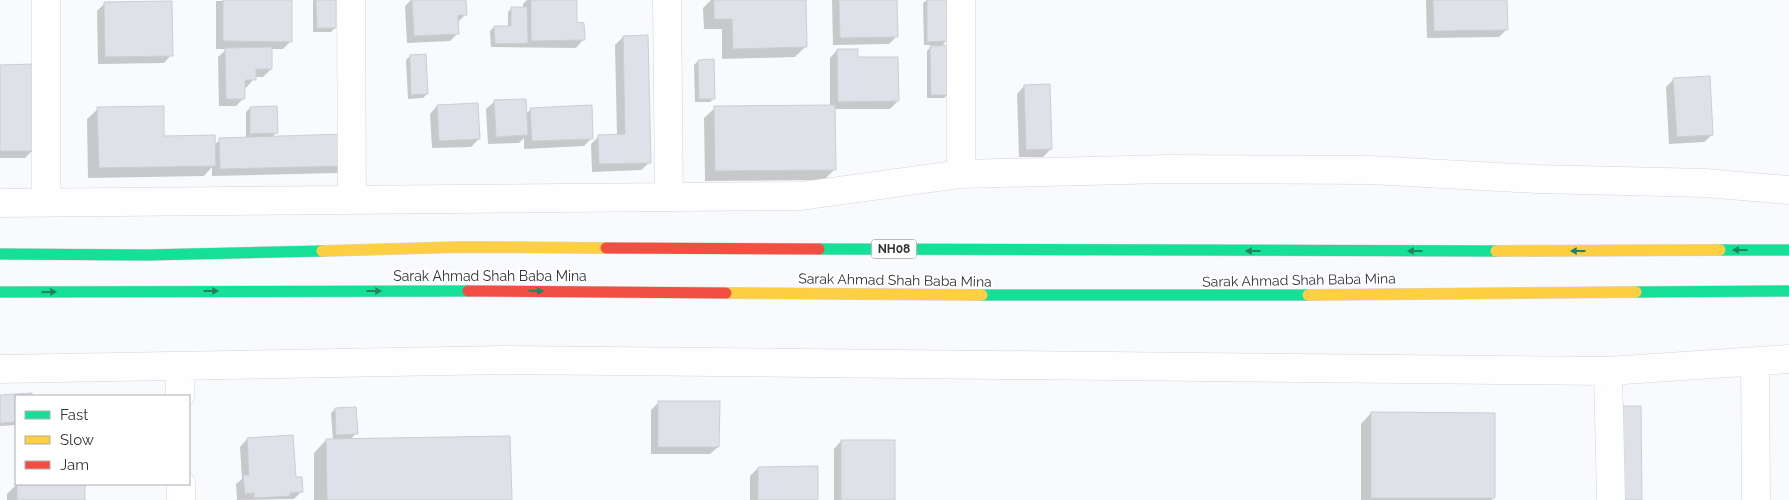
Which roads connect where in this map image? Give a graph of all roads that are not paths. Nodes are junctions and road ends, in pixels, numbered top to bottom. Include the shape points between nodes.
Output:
1 (46, 0) edge
2 (351, 0) edge
3 (667, 0) edge
4 (961, 0) edge
5 (962, 174) junction
6 (1789, 190) edge
7 (669, 196) junction
8 (352, 200) junction
9 (46, 202) junction
10 (0, 203) edge
11 (1789, 250) edge
12 (0, 254) edge
13 (1789, 291) edge
14 (0, 292) edge
15 (1789, 360) edge
16 (1755, 362) junction
17 (180, 366) junction
18 (0, 369) edge
19 (1608, 371) junction
20 (180, 395) edge
21 (181, 485) edge
22 (181, 500) edge
23 (1611, 500) edge
24 (1756, 500) edge

1 - 9 street
2 - 8 street
3 - 7 street
4 - 5 street
5 - 6 street via 1167,168 1370,170
5 - 7 street via 801,196
7 - 8 street
8 - 9 street
9 - 10 street
11 -> 12 highway, NH08 via 1294,252 460,247 147,255
14 -> 13 highway, Sarak Ahmad Shah Baba Mina via 504,291 1157,297
15 - 16 street
16 - 19 street
16 - 24 street
17 - 18 street
17 - 19 street via 513,360
17 - 20 street
19 - 23 street
21 - 22 street

